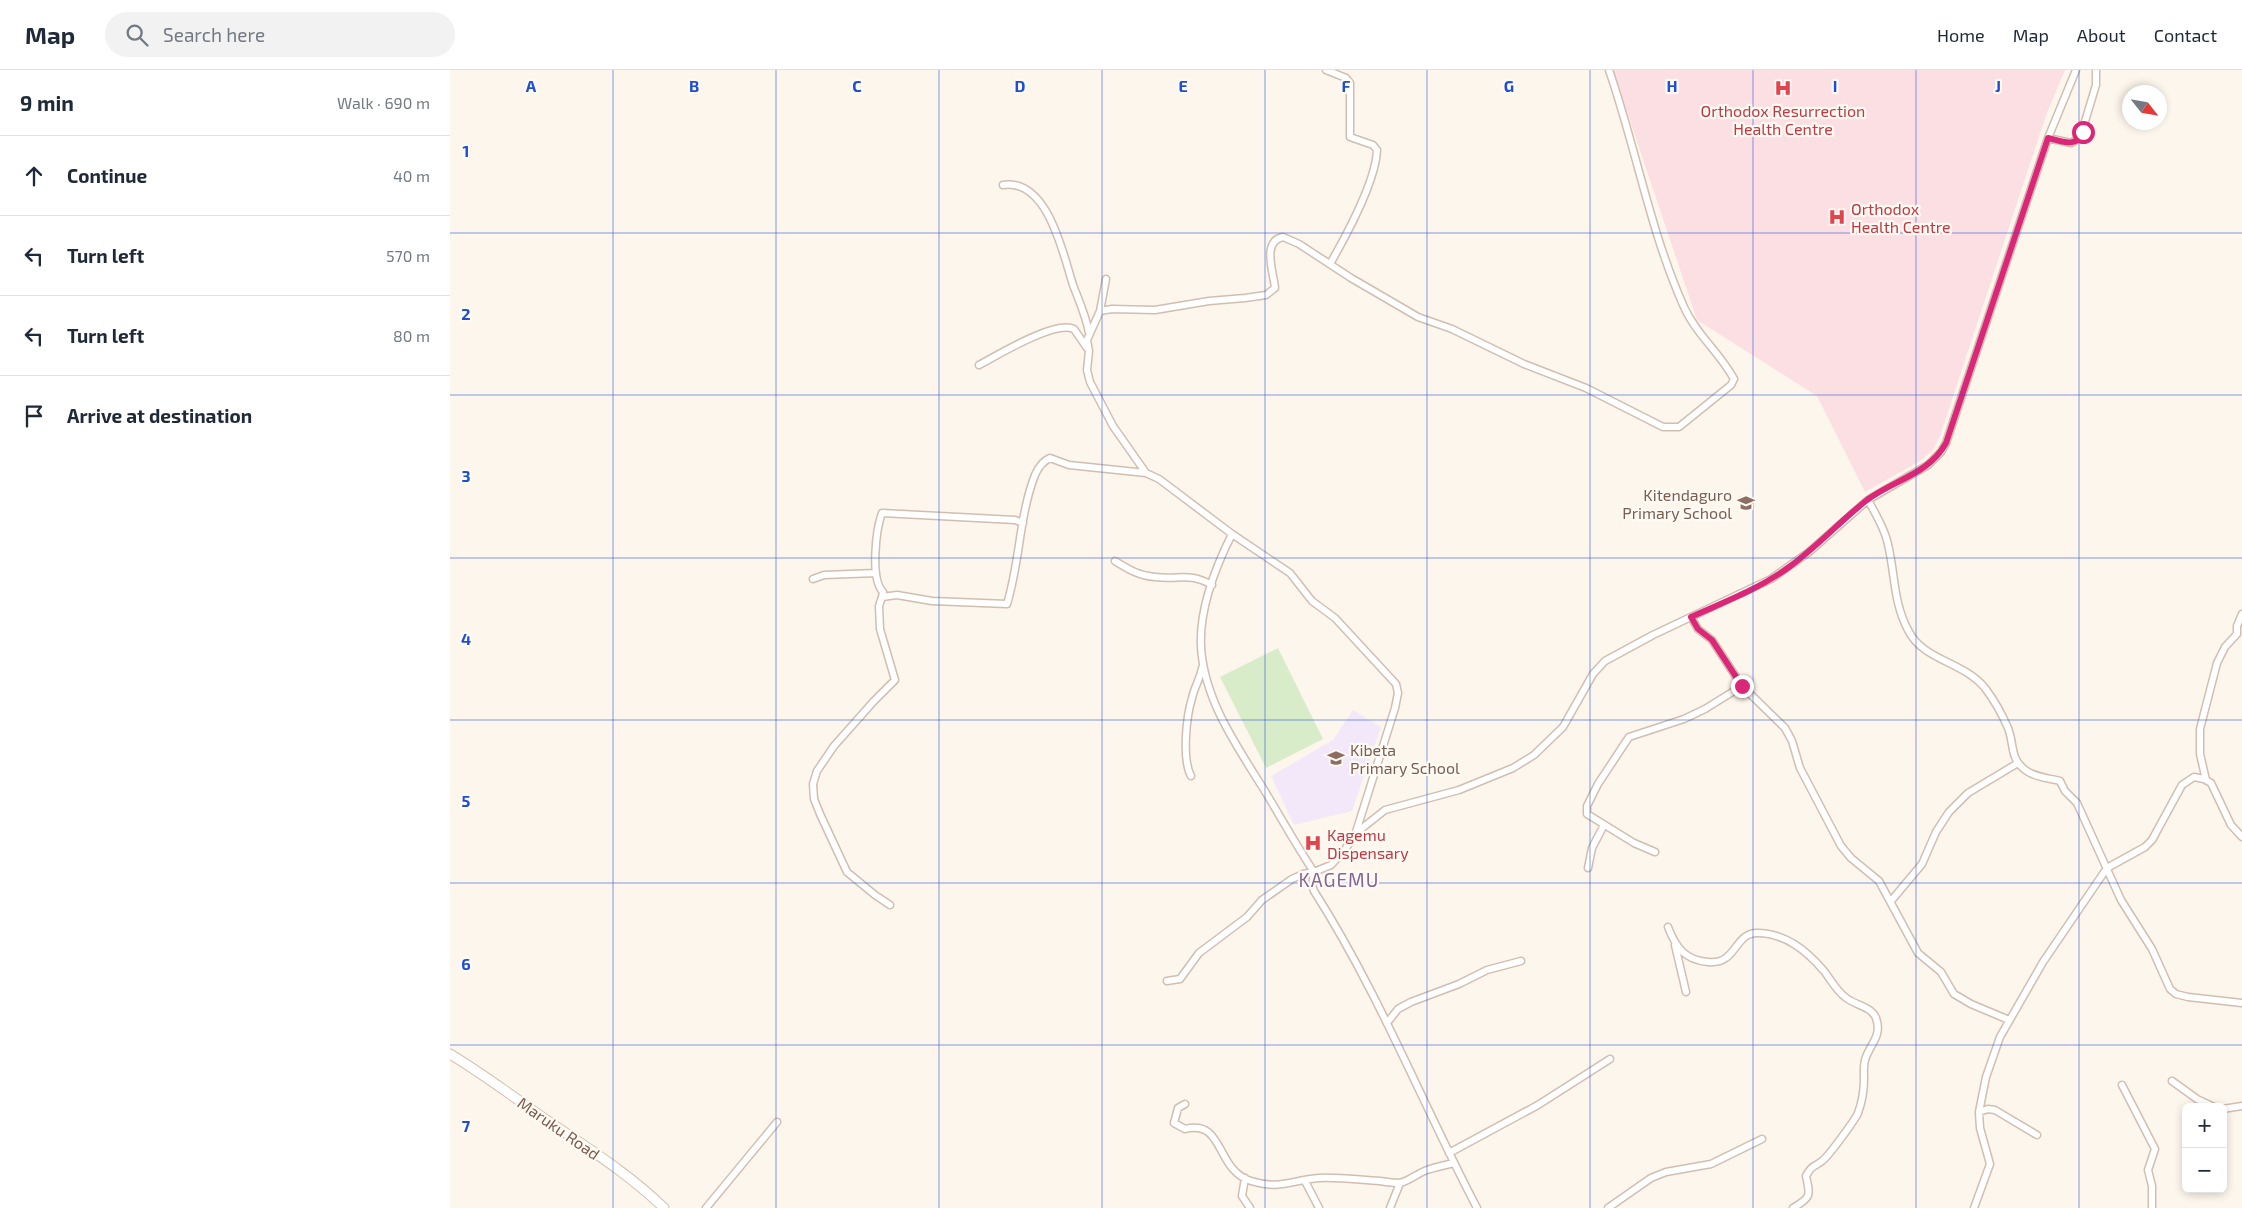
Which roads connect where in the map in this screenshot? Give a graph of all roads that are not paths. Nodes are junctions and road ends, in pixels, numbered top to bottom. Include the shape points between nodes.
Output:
1 (1326, 70) edge
2 (1609, 70) edge
3 (2076, 70) edge
4 (2096, 70) edge
5 (2048, 138) junction
6 (1003, 185) dead end
7 (1330, 264) junction
8 (1106, 279) dead end
9 (1100, 311) junction
10 (1089, 333) junction
11 (1089, 351) junction
12 (979, 365) dead end
13 (1146, 473) junction
14 (1868, 500) junction
15 (1023, 522) junction
16 (1232, 534) junction
17 (1115, 561) dead end
18 (876, 572) junction
19 (813, 579) dead end
20 (1212, 585) junction
21 (882, 596) junction
22 (2242, 614) edge
23 (1691, 617) junction
24 (1203, 667) junction
25 (1742, 686) junction
26 (2018, 763) junction
27 (1191, 776) dead end
28 (2206, 780) junction
29 (1604, 825) junction
30 (1356, 833) junction
31 (2242, 838) edge
32 (1655, 852) dead end
33 (1588, 868) dead end
34 (2106, 868) junction
35 (1314, 872) junction
36 (1891, 900) junction
37 (890, 905) dead end
38 (1668, 927) dead end
39 (1674, 944) junction
40 (1521, 960) dead end
41 (1167, 981) dead end
42 (1686, 992) dead end
43 (2242, 1003) edge
44 (2009, 1020) junction
45 (1387, 1023) junction
46 (450, 1054) edge
47 (1610, 1059) dead end
48 (2172, 1081) dead end
49 (2122, 1085) dead end
50 (2206, 1103) edge
51 (1185, 1104) dead end
52 (2242, 1106) edge
53 (2227, 1108) edge
54 (1979, 1112) junction
55 (778, 1122) dead end
56 (2037, 1135) dead end
57 (1762, 1139) dead end
58 (1449, 1153) junction
59 (1454, 1164) junction
60 (1245, 1178) junction
61 (1305, 1181) junction
62 (1400, 1183) junction
63 (664, 1208) edge
64 (706, 1208) edge
65 (1250, 1208) edge
66 (1319, 1208) edge
67 (1390, 1208) edge
68 (1477, 1208) edge
69 (1608, 1208) edge
70 (1793, 1208) edge
71 (1974, 1208) edge
72 (2152, 1208) edge

1 - 7 street via 1350,83 1350,136 1377,150 1359,207
2 - 7 street via 1664,254 1684,307 1734,379 1680,427 1663,428 1586,388 1418,316
3 - 5 street
4 - 5 street via 2096,85 2080,138 2071,143
5 - 14 street via 1946,443 1928,465
6 - 10 street via 1018,186 1034,197 1049,215
7 - 9 street via 1299,244 1280,237 1271,249 1275,288 1266,295 1156,310
8 - 9 street
9 - 10 street
10 - 11 street
11 - 12 street via 1074,329 1062,327
11 - 13 street via 1087,370 1090,382 1112,426
13 - 15 street via 1069,465 1048,459 1035,476
13 - 16 street via 1159,479
14 - 23 street via 1809,552 1771,579
14 - 26 street via 1886,536 1898,605 1912,639 1927,652 1966,671 1985,688 2008,727 2013,755
15 - 18 street via 882,513
15 - 21 street via 1007,604
16 - 20 street
16 - 30 street via 1290,573 1312,601 1334,618 1396,684 1395,708
17 - 20 street via 1140,575 1195,577
18 - 19 street via 824,574
18 - 21 street
20 - 24 street via 1202,622
21 - 37 street via 880,629 895,680 827,755 816,774 813,790 820,814 847,872
22 - 28 street via 2237,634 2217,663 2200,728 2200,754
23 - 25 street via 1698,629 1712,640
23 - 30 street via 1605,661 1593,674 1563,727 1542,748 1513,768 1458,790 1385,810
24 - 27 street via 1189,715 1186,763
24 - 35 street via 1210,692 1227,728
25 - 29 street via 1705,710 1628,738 1586,809 1588,816
25 - 36 street via 1785,728 1800,768 1841,846 1873,874
26 - 34 street via 2037,776 2060,781 2077,803
26 - 36 street via 1968,793 1949,812 1922,864
28 - 31 street via 2211,783 2231,825
28 - 34 street via 2194,777 2187,781 2152,840
29 - 32 street
29 - 33 street via 1592,848
30 - 35 street via 1331,865
34 - 43 street via 2121,900 2152,949 2170,989 2188,997
34 - 44 street via 2043,962
35 - 41 street via 1279,887 1247,917 1205,948 1180,979
35 - 45 street via 1314,891 1345,941
36 - 44 street via 1918,953 1941,972 1953,993
38 - 39 street
39 - 42 street
39 - 70 street via 1690,956 1715,962 1725,959 1744,936 1750,934 1788,939 1814,960 1844,997 1867,1008 1875,1017 1878,1035 1866,1057 1858,1114 1823,1161 1811,1166 1806,1176 1809,1194
40 - 45 street via 1487,970 1412,1002 1398,1009
44 - 54 street via 1992,1060
45 - 58 street
46 - 63 street, Maruku Road via 576,1138
47 - 58 street via 1538,1105
48 - 50 street
49 - 72 street via 2154,1149 2148,1170
51 - 60 street via 1178,1108 1174,1123 1185,1129 1192,1127 1212,1133 1226,1162
52 - 53 street
54 - 56 street via 1988,1109 1999,1112
54 - 71 street via 1990,1164
55 - 64 street
57 - 69 street via 1711,1164 1651,1178
58 - 59 street
59 - 62 street via 1428,1170
59 - 68 street
60 - 61 street via 1275,1186
60 - 65 street via 1242,1196
61 - 62 street via 1319,1178
61 - 66 street
62 - 67 street

